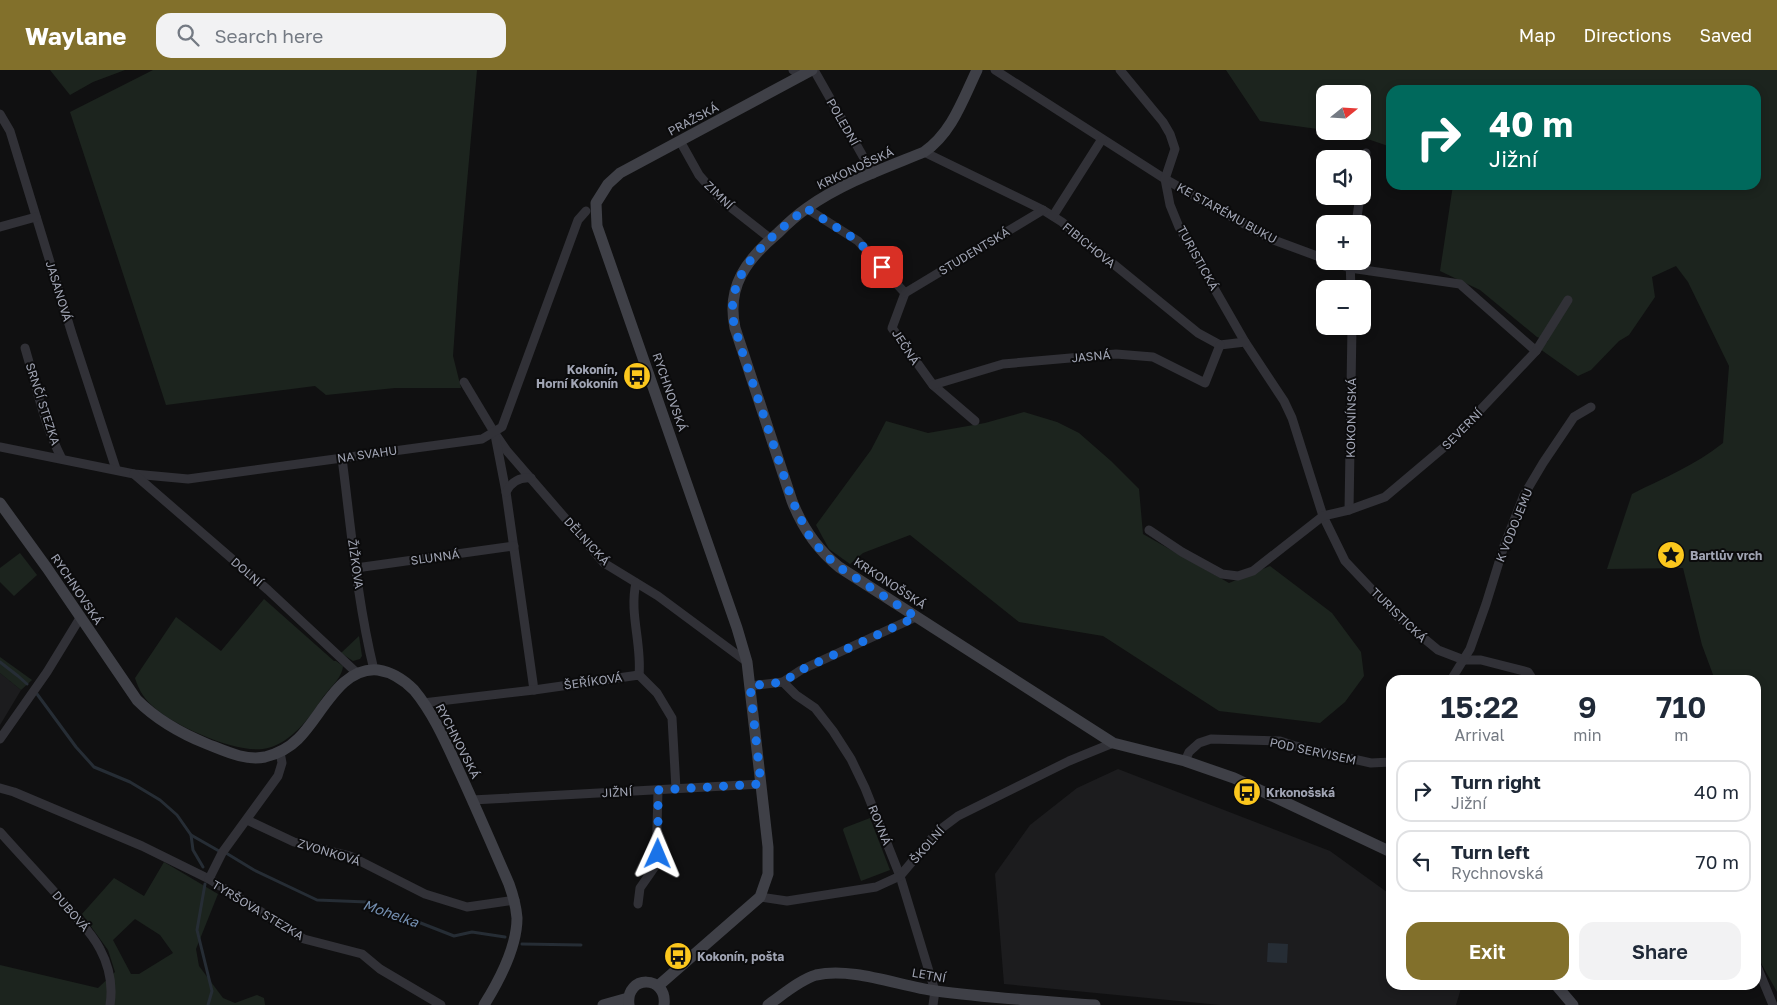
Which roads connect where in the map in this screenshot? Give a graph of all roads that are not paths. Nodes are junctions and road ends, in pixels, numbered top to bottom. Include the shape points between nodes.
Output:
1 (977, 70) edge
2 (995, 70) edge
3 (1120, 70) edge
4 (805, 71) edge
5 (0, 114) edge
6 (1102, 139) junction
7 (680, 141) junction
8 (924, 152) junction
9 (873, 174) junction
10 (1165, 179) junction
11 (596, 204) joint
12 (806, 208) junction
13 (1043, 210) junction
14 (586, 211) dead end
15 (1053, 216) junction
16 (36, 217) junction
17 (0, 227) edge
18 (771, 238) junction
19 (1316, 256) edge
20 (1371, 269) edge
21 (906, 293) junction
22 (1568, 300) dead end
23 (1352, 335) edge
24 (1245, 342) junction
25 (1220, 345) junction
26 (25, 348) dead end
27 (1536, 351) junction
28 (464, 382) dead end
29 (933, 385) junction
30 (1591, 407) dead end
31 (974, 421) dead end
32 (494, 432) junction
33 (0, 447) edge
34 (342, 458) junction
35 (62, 459) junction
36 (116, 469) junction
37 (134, 474) junction
38 (531, 478) junction
39 (506, 492) junction
40 (0, 503) edge
41 (1349, 510) junction
42 (1323, 516) junction
43 (1149, 530) dead end
44 (514, 546) junction
45 (356, 568) junction
46 (636, 583) junction
47 (916, 617) junction
48 (80, 618) junction
49 (1464, 660) junction
50 (747, 662) junction
51 (374, 670) junction
52 (358, 674) junction
53 (639, 675) junction
54 (1454, 675) edge
55 (1530, 675) edge
56 (783, 682) junction
57 (750, 686) junction
58 (534, 690) junction
59 (423, 703) junction
60 (0, 739) edge
61 (1113, 742) junction
62 (280, 752) junction
63 (1185, 761) junction
64 (1386, 762) edge
65 (761, 784) junction
66 (0, 788) edge
67 (676, 789) junction
68 (658, 790) junction
69 (472, 800) junction
70 (247, 820) junction
71 (0, 832) edge
72 (1386, 850) edge
73 (900, 876) junction
74 (209, 879) junction
75 (760, 897) junction
76 (514, 900) junction
77 (638, 904) dead end
78 (1761, 976) edge
79 (658, 986) junction
80 (1560, 990) edge
81 (935, 991) junction
82 (628, 1002) edge
83 (110, 1005) edge
84 (441, 1005) edge
85 (484, 1005) edge
86 (602, 1005) edge
87 (664, 1005) edge
88 (768, 1005) edge
89 (933, 1005) edge
90 (1088, 1005) edge
91 (1573, 1005) edge
92 (1773, 1005) edge

1 - 8 street, KRKONOŠSKÁ via 948,129
2 - 6 street
3 - 10 street, KE STARÉMU BUKU via 1170,134 1174,150
4 - 7 street, PRAŽSKÁ
4 - 9 street, POLEDNÍ
5 - 16 street, JASANOVÁ via 10,131
6 - 10 street
6 - 15 street
7 - 11 street, PRAŽSKÁ via 620,173 608,184
7 - 18 street, ZIMNÍ via 699,175 720,199
8 - 9 street, KRKONOŠSKÁ
8 - 13 street, FIBICHOVA
9 - 12 street, KRKONOŠSKÁ
10 - 19 street, KE STARÉMU BUKU via 1271,239
10 - 24 street, TURISTICKÁ via 1170,206 1180,227
11 - 50 street, RYCHNOVSKÁ via 597,226
12 - 18 street, KRKONOŠSKÁ
12 - 21 street via 858,241
13 - 15 street, FIBICHOVA
13 - 21 street, STUDENTSKÁ
14 - 32 street via 578,220 502,426
15 - 25 street, FIBICHOVA via 1198,333
16 - 17 street
16 - 36 street, JASANOVÁ
18 - 47 street, KRKONOŠSKÁ via 748,263 739,279 734,319 796,512 808,534 831,560
20 - 27 street via 1460,284
21 - 29 street, JEČNÁ via 892,328
22 - 27 street, SEVERNÍ
23 - 41 street, KOKONÍNSKÁ
24 - 25 street
24 - 42 street, TURISTICKÁ via 1292,418
25 - 29 street, JASNÁ via 1206,383 1153,357 1116,354 1003,364
26 - 35 street, SRNČÍ STEZKA
27 - 41 street, SEVERNÍ via 1449,443 1385,497
28 - 32 street, DĚLNICKÁ
29 - 31 street, JEČNÁ
30 - 49 street, K VODOJEMU via 1574,417 1524,495
32 - 34 street, NA SVAHU via 482,439
32 - 38 street, DĚLNICKÁ
32 - 39 street
33 - 35 street, NA SVAHU
34 - 37 street, NA SVAHU via 188,480
34 - 45 street, ŽIŽKOVA
35 - 36 street, NA SVAHU
36 - 37 street, NA SVAHU
37 - 52 street, DOLNÍ via 268,590
38 - 39 street via 518,479
38 - 46 street, DĚLNICKÁ via 604,563
39 - 44 street
40 - 48 street, RYCHNOVSKÁ
41 - 42 street, SEVERNÍ
42 - 43 street via 1253,571 1238,576 1222,574
42 - 49 street, TURISTICKÁ via 1345,561 1397,616 1438,650
44 - 45 street, SLUNNÁ
44 - 58 street
45 - 51 street, ŽIŽKOVA
46 - 50 street, DĚLNICKÁ
46 - 53 street via 633,597
47 - 56 street via 801,670
47 - 61 street, KRKONOŠSKÁ
48 - 60 street
48 - 62 street, RYCHNOVSKÁ via 137,700 158,719 233,754 254,758
49 - 54 street
49 - 55 street, TURISTICKÁ via 1481,660
50 - 57 street, RYCHNOVSKÁ
51 - 52 street, RYCHNOVSKÁ
51 - 59 street, RYCHNOVSKÁ via 395,675
52 - 62 street, RYCHNOVSKÁ via 332,695 298,740
53 - 58 street, ŠEŘÍKOVÁ
53 - 67 street, ŠEŘÍKOVÁ via 656,693 672,718
56 - 57 street
56 - 73 street, ROVNÁ via 815,708 851,759
57 - 65 street, RYCHNOVSKÁ
58 - 59 street, ŠEŘÍKOVÁ
59 - 69 street, RYCHNOVSKÁ via 446,741
61 - 63 street, KRKONOŠSKÁ
61 - 73 street, ŠKOLNÍ via 949,821
62 - 70 street via 282,763 278,776
63 - 64 street, POD SERVISEM via 1198,743 1211,739 1280,741 1371,763
63 - 72 street, KRKONOŠSKÁ via 1234,778
65 - 67 street, JIŽNÍ
65 - 75 street, RYCHNOVSKÁ via 768,874
66 - 74 street, TYRŠOVA STEZKA via 142,846
67 - 68 street, JIŽNÍ
68 - 69 street, JIŽNÍ
68 - 77 street via 656,865 640,888
69 - 76 street, RYCHNOVSKÁ
70 - 74 street, TYRŠOVA STEZKA via 222,853
70 - 76 street, ZVONKOVÁ via 294,842 350,856 425,894 467,907
71 - 83 street, DUBOVÁ via 55,892 99,947 109,976
73 - 75 street, ŠKOLNÍ via 876,887 788,901
73 - 81 street, ROVNÁ
74 - 84 street, TYRŠOVA STEZKA via 304,939 362,954
75 - 79 street
76 - 85 street, RYCHNOVSKÁ via 517,919 510,949
78 - 92 street
79 - 82 street via 642,982 632,988
79 - 87 street via 664,994
80 - 91 street
81 - 88 street, LETNÍ via 862,976 815,975
81 - 89 street
81 - 90 street, LETNÍ
82 - 86 street

